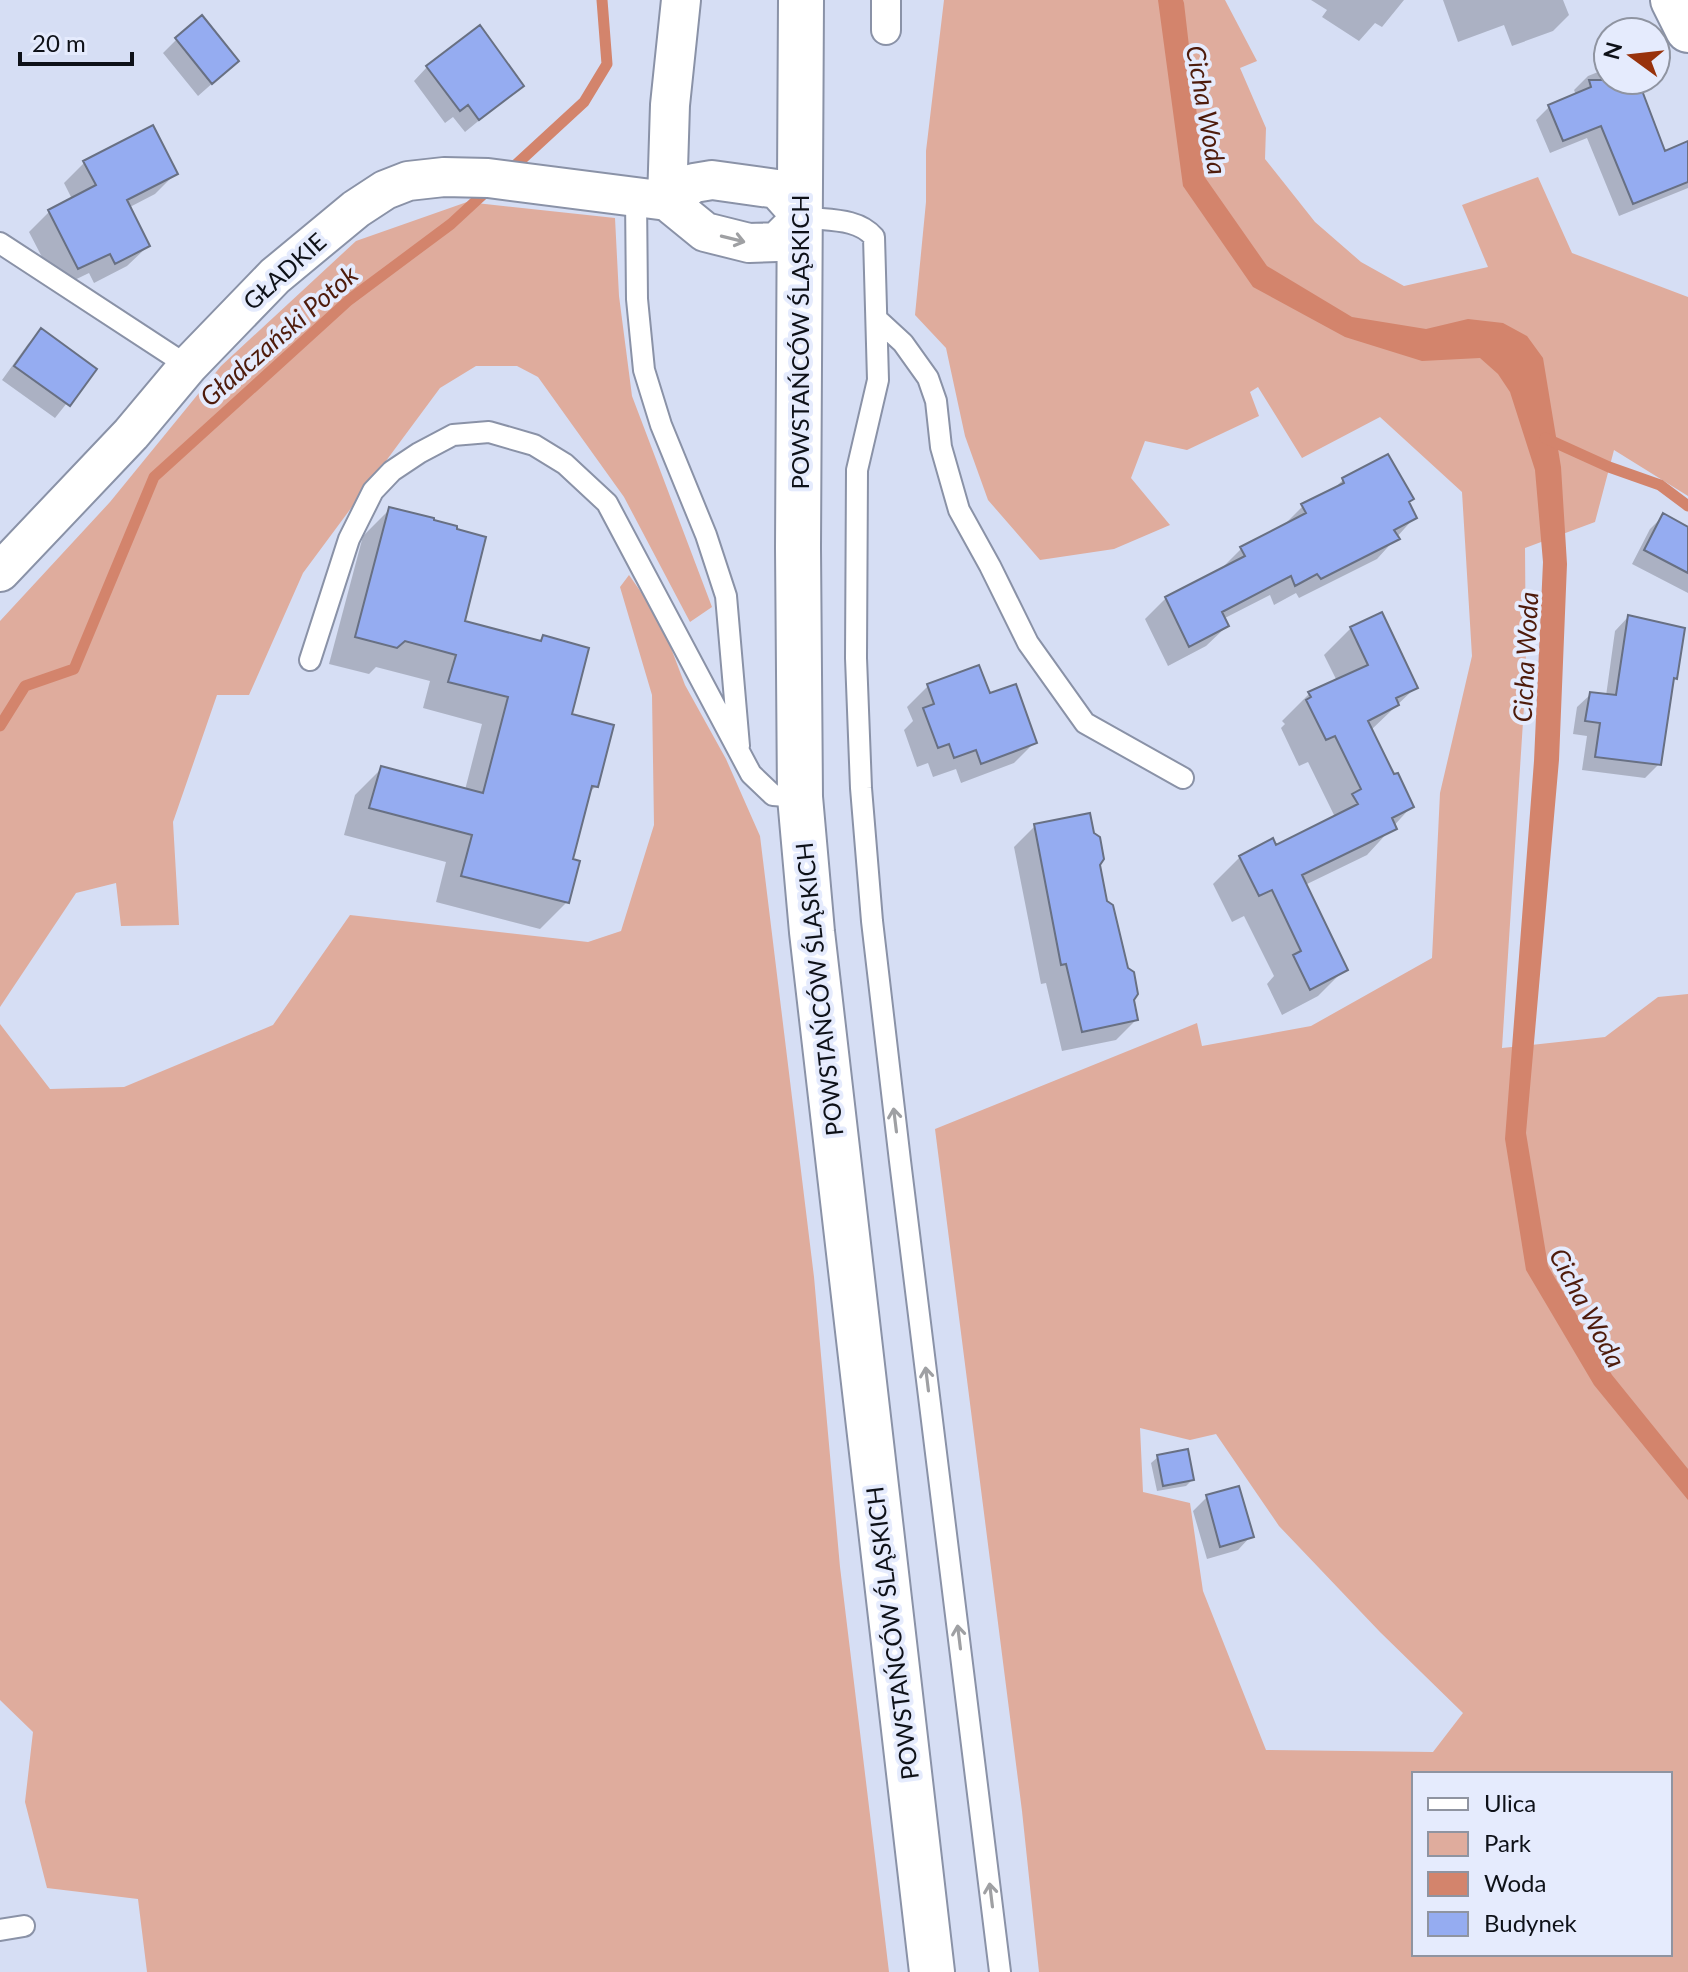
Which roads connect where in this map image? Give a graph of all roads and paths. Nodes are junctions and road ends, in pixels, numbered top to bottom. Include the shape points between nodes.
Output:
1 (681, 0) edge
2 (801, 0) edge
3 (886, 0) edge
4 (1673, 0) edge
5 (886, 30) dead end
6 (1688, 30) edge
7 (651, 199) junction
8 (802, 217) junction
9 (0, 243) edge
10 (878, 320) junction
11 (188, 366) junction
12 (0, 572) edge
13 (310, 660) dead end
14 (739, 754) junction
15 (1183, 778) dead end
16 (800, 797) junction
17 (24, 1926) dead end
18 (0, 1930) edge
19 (932, 1972) edge
20 (1000, 1972) edge

1 - 7 street via 670,105
2 - 8 street, POWSTAŃCÓW ŚLĄSKICH
3 - 5 street
4 - 6 street
7 - 8 street via 712,180 777,189
7 -> 8 street via 705,232 749,243 777,242
7 - 11 street, GŁADKIE via 488,178 408,181 356,209 275,276
7 - 14 lane via 637,299 644,370 726,596
8 - 10 lane via 852,223 874,237
8 - 16 street, POWSTAŃCÓW ŚLĄSKICH
9 - 11 lane
10 - 15 lane via 928,378 959,510 1028,643 1085,723
20 -> 10 lane via 896,1131 861,788 857,470 878,380
11 - 12 street, GŁADKIE
13 - 14 lane via 349,539 373,491 392,471 453,435 489,432 534,445 565,464 607,503
14 - 16 lane via 773,795
16 - 19 street, POWSTAŃCÓW ŚLĄSKICH
17 - 18 lane

